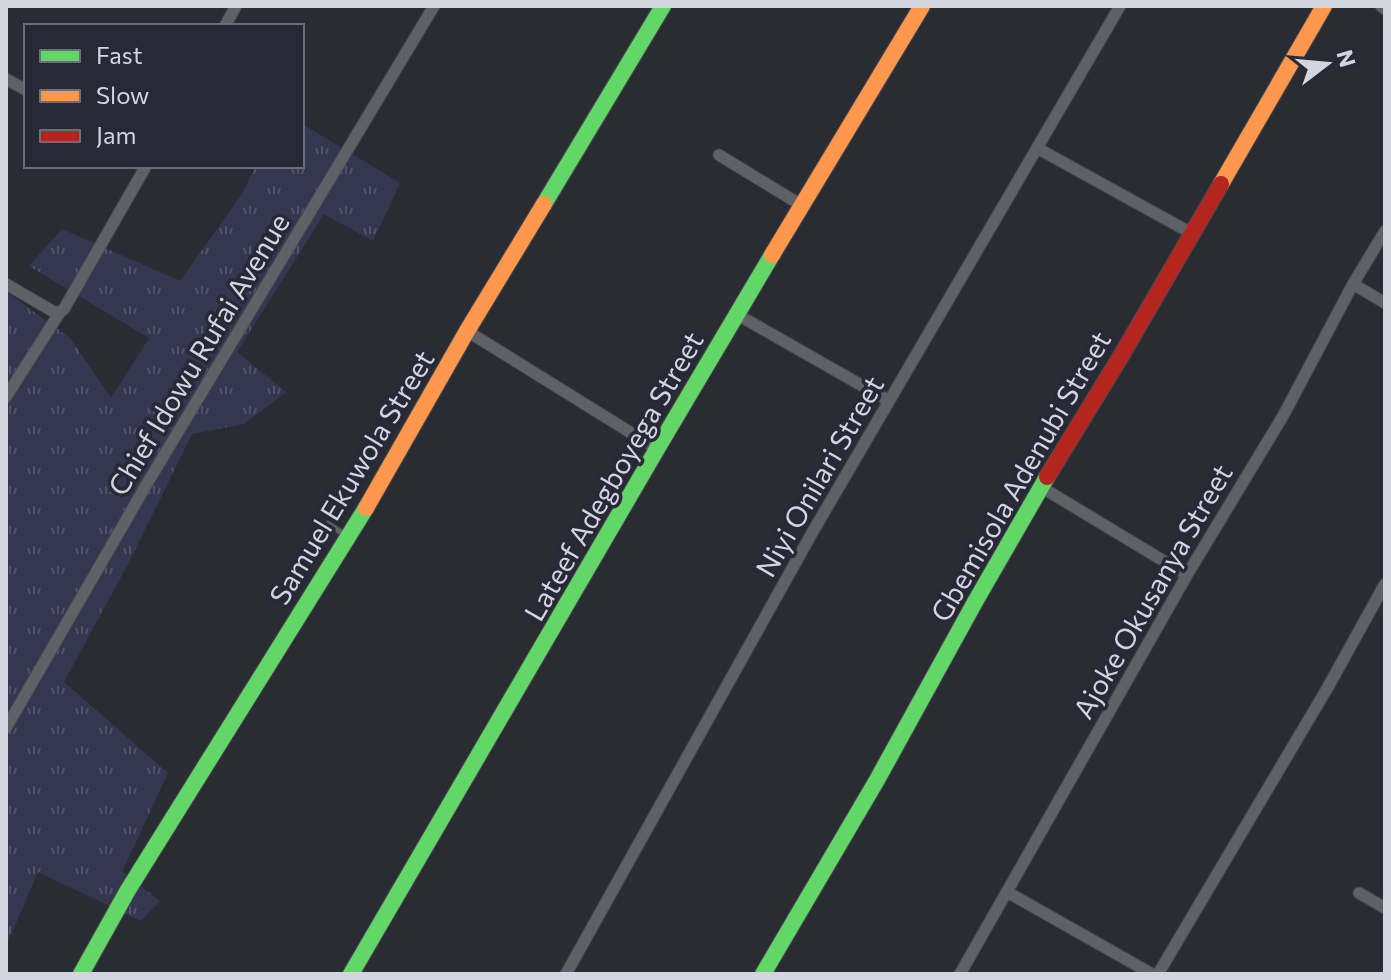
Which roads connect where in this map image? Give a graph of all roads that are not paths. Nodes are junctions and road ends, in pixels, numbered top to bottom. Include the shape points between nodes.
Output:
1 (236, 6) edge
2 (434, 6) edge
3 (661, 6) edge
4 (922, 6) edge
5 (1120, 6) edge
6 (1324, 6) edge
7 (226, 24) edge
8 (6, 79) edge
9 (24, 89) edge
10 (1037, 148) junction
11 (719, 155) dead end
12 (145, 168) edge
13 (801, 205) junction
14 (1385, 231) edge
15 (1191, 233) junction
16 (6, 284) edge
17 (1353, 284) junction
18 (1385, 303) edge
19 (62, 310) junction
20 (738, 315) junction
21 (467, 331) junction
22 (6, 397) edge
23 (889, 401) junction
24 (657, 449) junction
25 (1041, 487) junction
26 (328, 524) dead end
27 (349, 537) junction
28 (1187, 575) junction
29 (1385, 584) edge
30 (6, 728) edge
31 (1007, 892) junction
32 (1359, 893) dead end
33 (1385, 908) edge
34 (81, 974) edge
35 (351, 974) edge
36 (566, 974) edge
37 (763, 974) edge
38 (960, 974) edge
39 (1155, 974) edge

1 - 7 street
2 - 30 street, Chief Idowu Rufai Avenue
3 - 21 street, Samuel Ekuwola Street
4 - 13 street, Lateef Adegboyega Street
5 - 10 street, Niyi Onilari Street
6 - 15 street, Gbemisola Adenubi Street
8 - 9 street
10 - 15 street
10 - 23 street, Niyi Onilari Street
11 - 13 street
12 - 19 street
13 - 20 street, Lateef Adegboyega Street
14 - 17 street, Ajoke Okusanya Street
15 - 25 street, Gbemisola Adenubi Street
16 - 19 street via 54,312
17 - 18 street
17 - 28 street, Ajoke Okusanya Street via 1283,416
19 - 22 street
20 - 23 street
20 - 24 street, Lateef Adegboyega Street
21 - 24 street
21 - 27 street, Samuel Ekuwola Street
23 - 36 street, Niyi Onilari Street
24 - 35 street, Lateef Adegboyega Street
25 - 28 street
25 - 37 street, Gbemisola Adenubi Street
26 - 27 lane
27 - 34 street, Samuel Ekuwola Street
28 - 31 street, Ajoke Okusanya Street
29 - 39 street
31 - 38 street, Ajoke Okusanya Street
31 - 39 street
32 - 33 street

